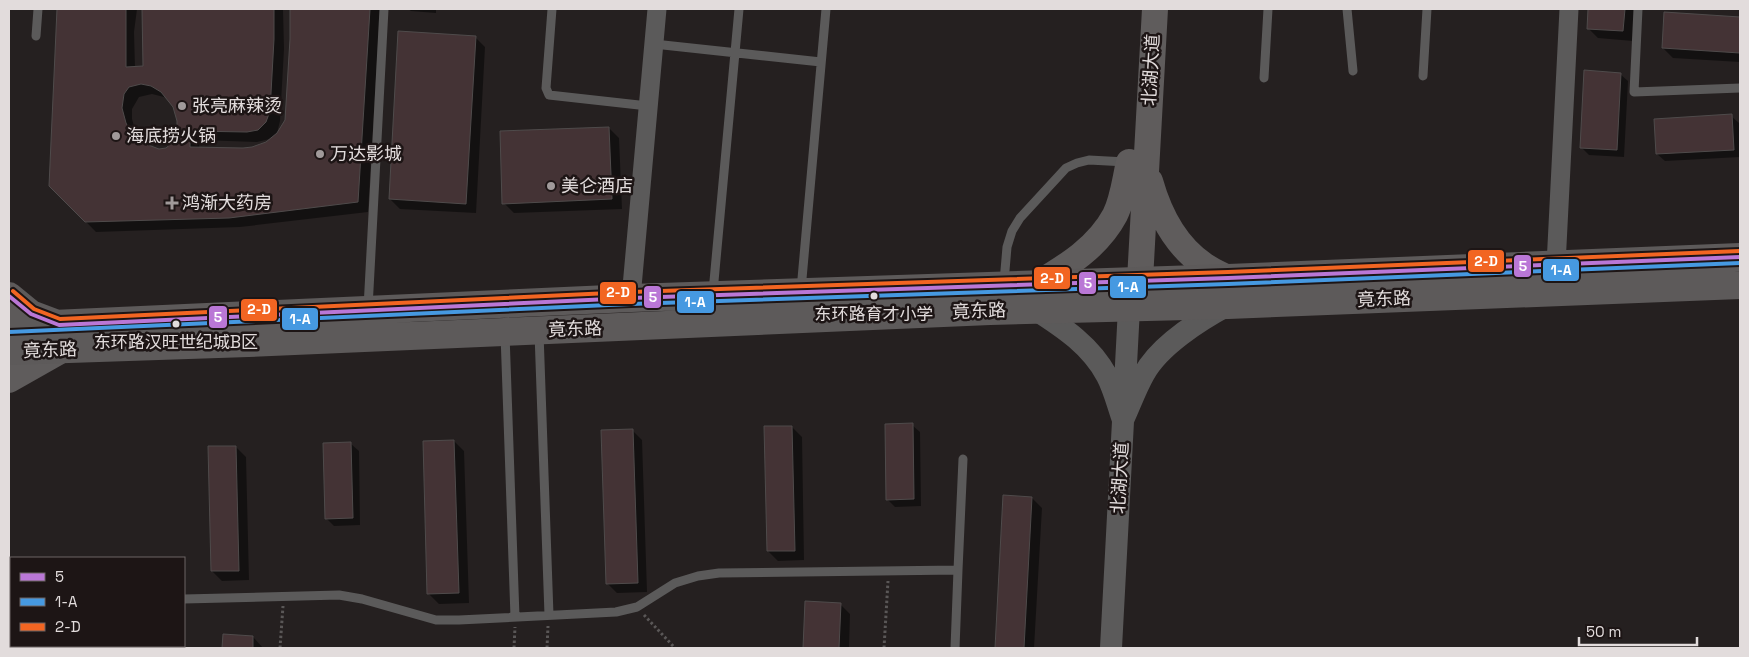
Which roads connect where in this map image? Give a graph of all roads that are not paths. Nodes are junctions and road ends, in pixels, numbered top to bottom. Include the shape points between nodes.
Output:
1 (38, 9) edge
2 (384, 9) edge
3 (552, 9) edge
4 (657, 9) edge
5 (739, 9) edge
6 (826, 9) edge
7 (1138, 9) edge
8 (1155, 9) edge
9 (1268, 9) edge
10 (1347, 9) edge
11 (1427, 9) edge
12 (1569, 9) edge
13 (1638, 9) edge
14 (36, 36) dead end
15 (654, 44) junction
16 (735, 53) junction
17 (821, 62) junction
18 (1352, 71) dead end
19 (1423, 76) dead end
20 (1264, 78) dead end
21 (1740, 88) edge
22 (648, 106) junction
23 (1138, 163) junction
24 (1740, 257) edge
25 (1556, 265) junction
26 (1228, 278) junction
27 (1131, 281) junction
28 (1004, 285) junction
29 (1740, 285) edge
30 (801, 292) junction
31 (713, 295) junction
32 (9, 296) edge
33 (1036, 297) junction
34 (631, 298) junction
35 (1228, 305) junction
36 (1129, 308) junction
37 (368, 310) junction
38 (9, 326) edge
39 (539, 330) junction
40 (505, 332) junction
41 (60, 337) junction
42 (9, 352) edge
43 (9, 380) edge
44 (1123, 420) junction
45 (963, 459) dead end
46 (958, 570) junction
47 (185, 600) edge
48 (549, 615) junction
49 (516, 617) junction
50 (955, 648) edge
51 (1111, 648) edge

1 - 14 lane
2 - 37 lane
3 - 22 lane via 546,88 549,96
4 - 15 street
5 - 16 lane
6 - 17 lane
7 - 23 main road, 北湖大道
8 - 23 main road, 北湖大道
9 - 20 lane
10 - 18 lane
11 - 19 lane
12 - 25 street
13 - 21 lane via 1634,92
15 - 16 lane
15 - 22 street
16 - 17 lane
16 - 31 lane
17 - 30 lane
22 - 34 street
23 - 26 main road via 1166,223 1189,253 1204,266
23 - 27 main road, 北湖大道
23 - 28 lane via 1090,160 1066,168 1012,231 1007,247
23 - 33 main road via 1123,191 1116,214 1103,234 1056,272
24 - 25 main road, 竟东路
25 - 26 main road, 竟东路
26 - 27 main road, 竟东路
27 - 33 main road, 竟东路
27 - 36 main road, 北湖大道
28 - 30 main road, 竟东路
28 - 33 main road, 竟东路
29 - 35 main road, 竟东路
30 - 31 main road, 竟东路
31 - 34 main road, 竟东路
32 - 41 main road
33 - 36 main road, 竟东路
33 - 39 main road, 竟东路
33 - 44 street via 1096,358 1108,377
34 - 37 main road, 竟东路
35 - 36 main road, 竟东路
35 - 44 street via 1194,326 1158,356 1144,373
36 - 44 street, 北湖大道
37 - 41 main road, 竟东路
38 - 41 main road, 竟东路
39 - 40 main road, 竟东路
39 - 48 lane
40 - 41 main road, 竟东路
40 - 49 lane
41 - 42 main road, 竟东路
41 - 43 main road
44 - 51 street, 北湖大道
45 - 46 lane
46 - 48 lane via 719,573 675,584 637,607 616,612
46 - 50 lane
47 - 49 lane via 339,595 436,620
48 - 49 lane

